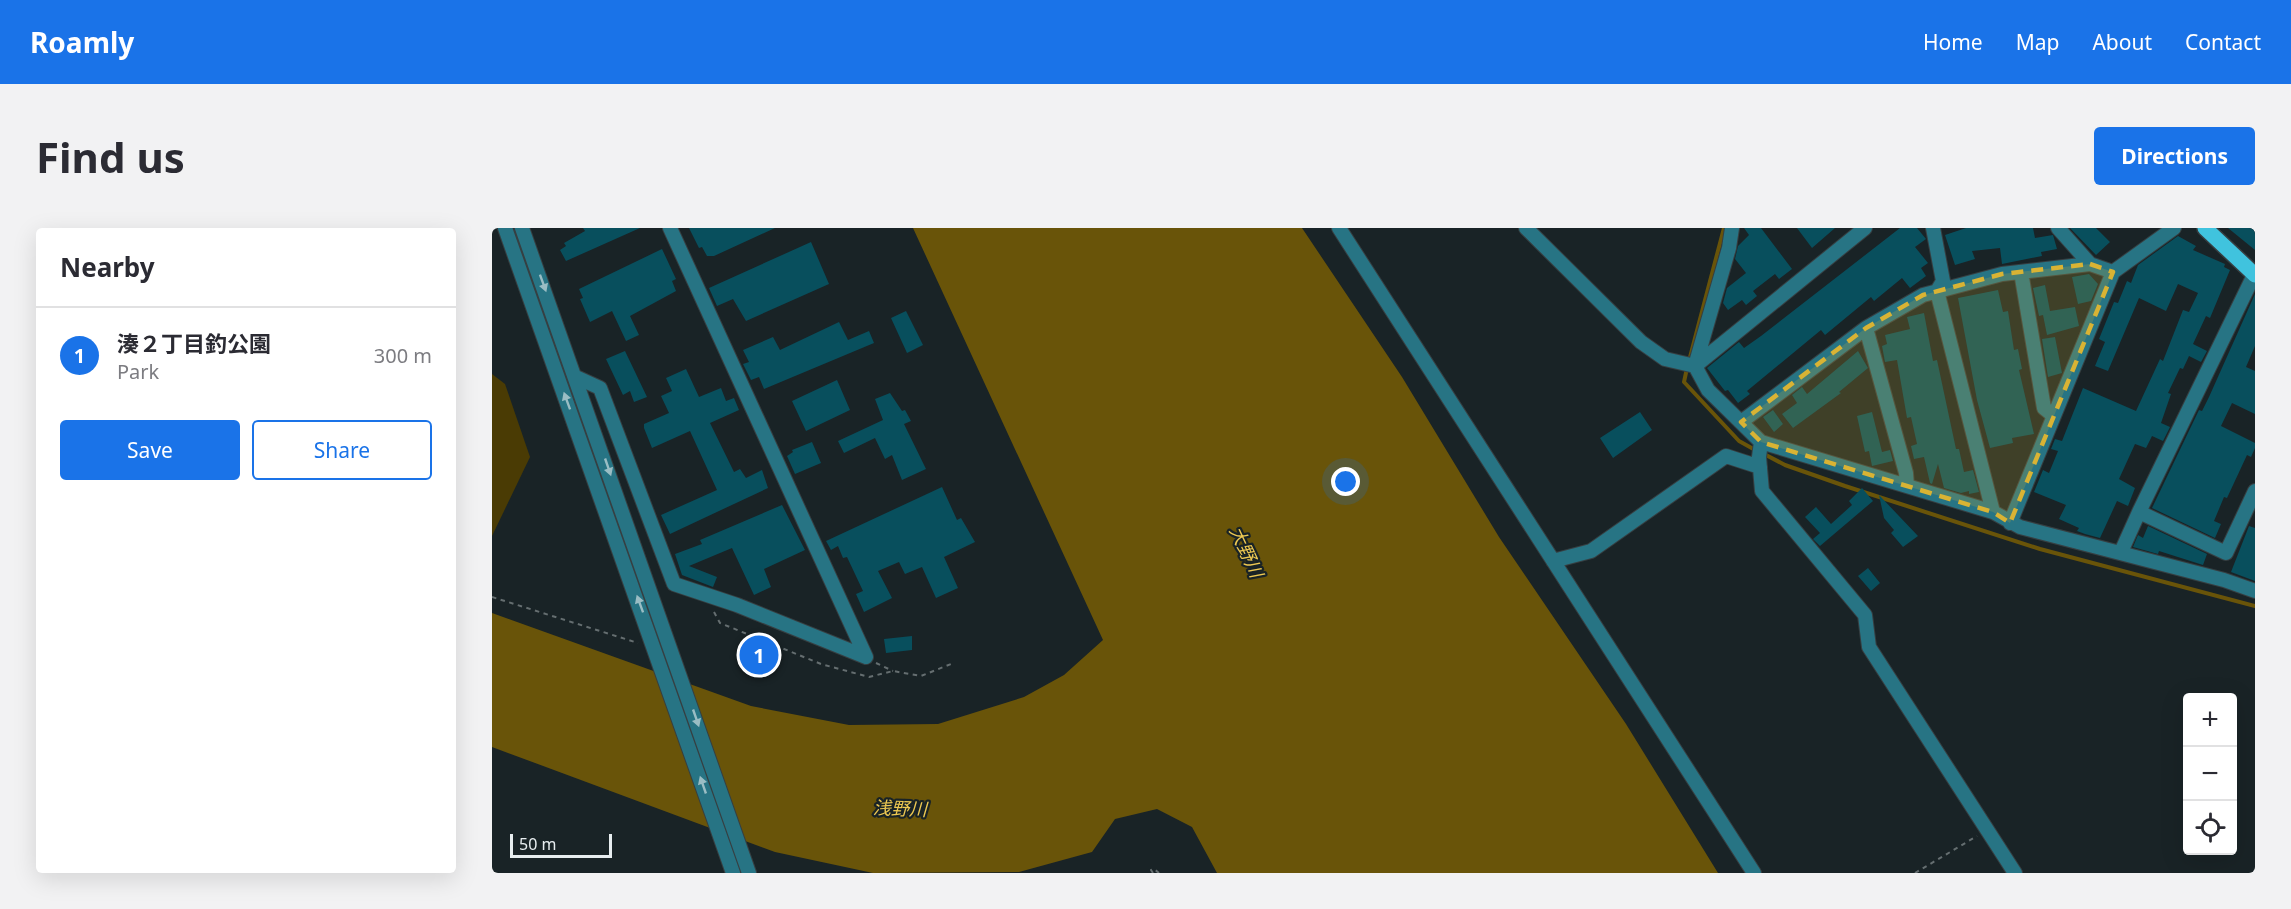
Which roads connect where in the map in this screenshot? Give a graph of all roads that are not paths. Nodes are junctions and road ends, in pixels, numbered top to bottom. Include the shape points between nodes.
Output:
1 (505, 228) edge
2 (522, 228) edge
3 (670, 228) edge
4 (1339, 228) edge
5 (1526, 228) edge
6 (1732, 228) edge
7 (1865, 228) edge
8 (1933, 228) edge
9 (2058, 228) edge
10 (2174, 228) edge
11 (2205, 228) edge
12 (2090, 264) junction
13 (2022, 272) junction
14 (2113, 272) junction
15 (2255, 275) edge
16 (1937, 291) junction
17 (1866, 328) junction
18 (1694, 366) junction
19 (576, 377) junction
20 (2054, 416) junction
21 (1741, 422) junction
22 (1760, 454) junction
23 (1907, 486) junction
24 (2255, 491) edge
25 (1993, 512) junction
26 (2139, 512) junction
27 (2010, 523) junction
28 (2121, 552) junction
29 (2226, 553) junction
30 (1553, 561) junction
31 (2215, 578) junction
32 (2255, 591) edge
33 (733, 873) edge
34 (749, 873) edge
35 (1754, 873) edge
36 (2015, 873) edge

33 -> 1 street
2 -> 19 street
3 - 19 street via 866,657 674,584 600,388
4 - 30 street
5 - 18 street via 1641,342 1665,359
6 - 18 street
7 - 18 street
8 - 16 street via 1943,280
9 - 12 street
10 - 14 street
11 - 15 main road
12 - 13 street
12 - 14 street
13 - 16 street
13 - 20 street via 2044,408
14 - 20 street
15 - 26 street
16 - 17 street
16 - 25 street
17 - 21 street
17 - 23 street
18 - 21 street via 1708,390
19 -> 34 street
20 - 27 street
21 - 22 street
22 - 23 street
22 - 30 street via 1726,456 1591,551
22 - 36 street via 1762,491 1865,615 1869,647
23 - 25 street
24 - 29 street
25 - 27 street
26 - 28 street
26 - 29 street
27 - 28 street
28 - 31 street
29 - 31 street
30 - 35 street
31 - 32 street

